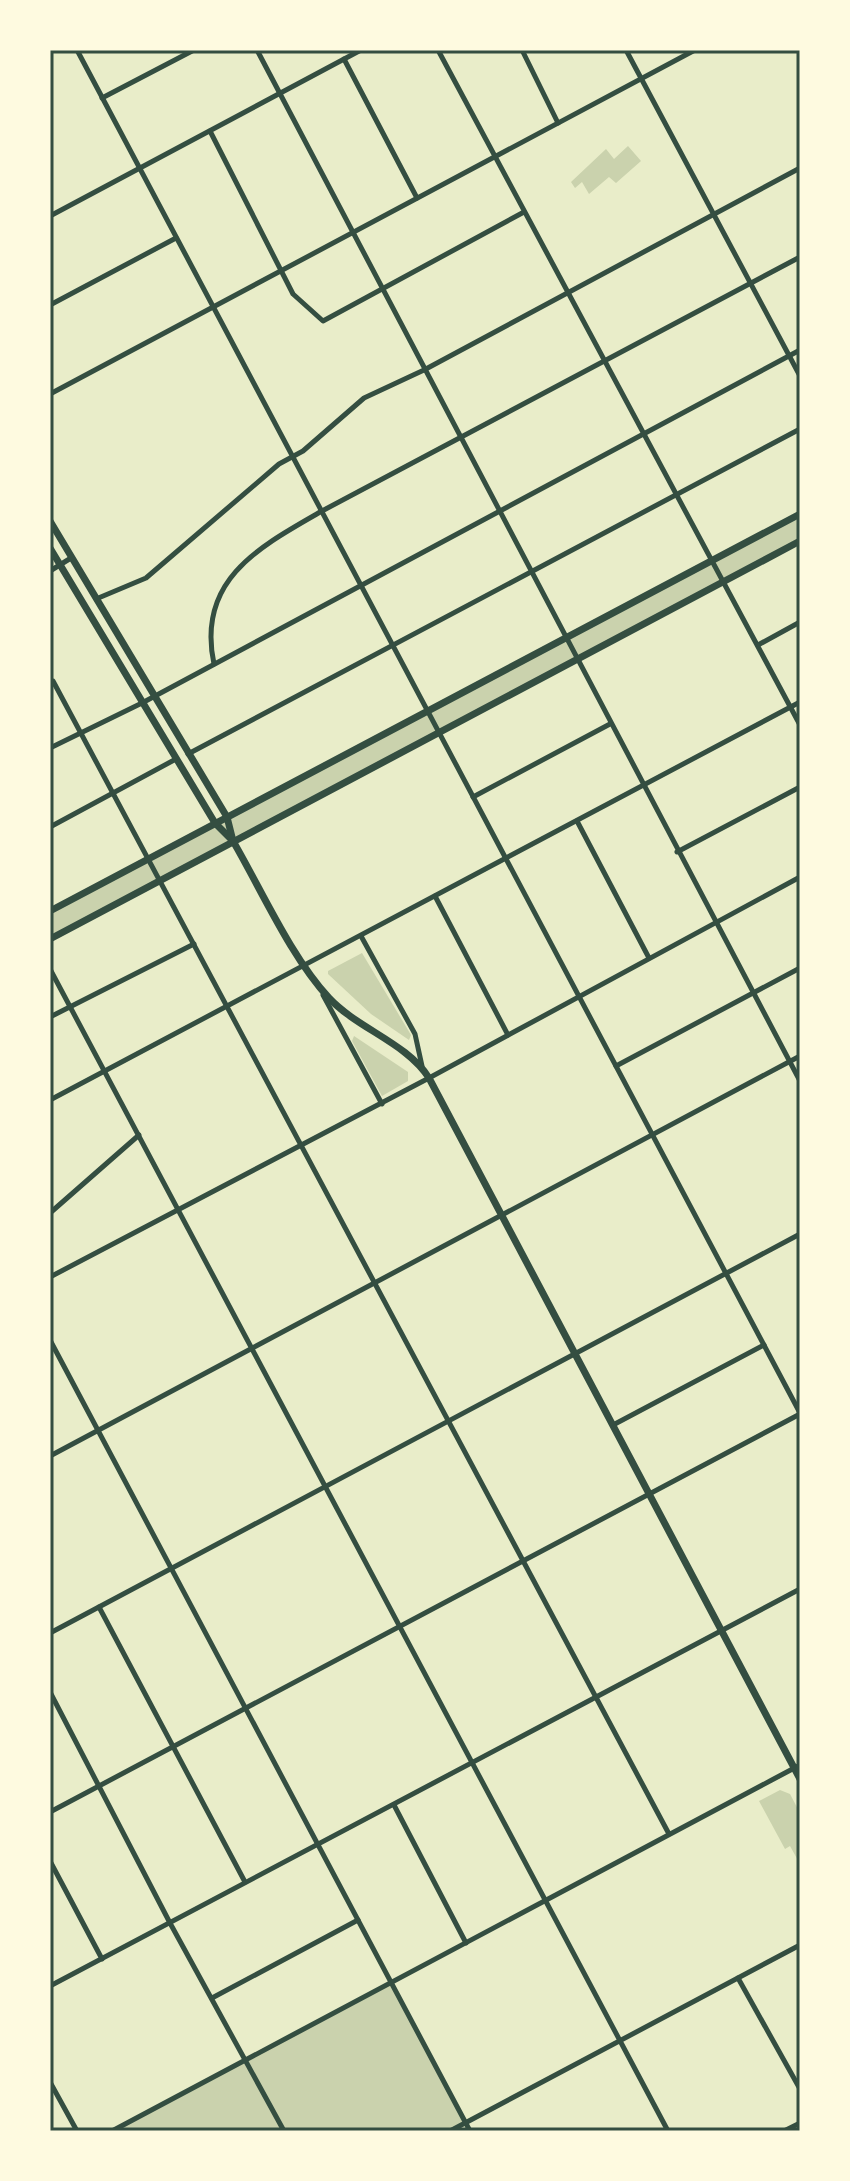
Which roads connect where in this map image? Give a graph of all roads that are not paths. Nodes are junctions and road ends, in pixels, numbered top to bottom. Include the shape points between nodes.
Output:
1 (77, 50) edge
2 (194, 50) edge
3 (257, 50) edge
4 (361, 50) edge
5 (438, 50) edge
6 (522, 50) edge
7 (626, 50) edge
8 (695, 50) edge
9 (344, 59) junction
10 (642, 78) junction
11 (279, 93) junction
12 (102, 98) junction
13 (558, 123) junction
14 (210, 131) junction
15 (494, 157) junction
16 (139, 168) junction
17 (800, 168) edge
18 (417, 198) junction
19 (524, 212) junction
20 (714, 214) junction
21 (50, 216) edge
22 (353, 232) junction
23 (176, 238) junction
24 (800, 257) edge
25 (282, 270) junction
26 (751, 283) junction
27 (383, 289) junction
28 (567, 294) junction
29 (50, 305) edge
30 (213, 307) junction
31 (800, 350) edge
32 (789, 356) junction
33 (603, 361) junction
34 (424, 370) junction
35 (800, 376) edge
36 (50, 394) edge
37 (800, 429) edge
38 (642, 435) junction
39 (461, 437) junction
40 (292, 456) junction
41 (674, 496) junction
42 (322, 511) junction
43 (500, 511) junction
44 (800, 514) edge
45 (50, 521) edge
46 (800, 541) edge
47 (50, 548) edge
48 (71, 558) junction
49 (709, 562) junction
50 (60, 565) junction
51 (50, 571) edge
52 (532, 572) junction
53 (724, 581) junction
54 (361, 585) junction
55 (95, 600) junction
56 (800, 622) edge
57 (567, 639) junction
58 (393, 645) junction
59 (758, 645) junction
60 (577, 659) junction
61 (214, 664) junction
62 (53, 681) dead end
63 (152, 697) junction
64 (800, 702) edge
65 (142, 703) junction
66 (790, 707) junction
67 (428, 711) junction
68 (610, 724) junction
69 (800, 725) edge
70 (81, 732) junction
71 (439, 732) junction
72 (50, 748) edge
73 (188, 754) junction
74 (176, 759) junction
75 (642, 786) junction
76 (800, 787) edge
77 (114, 794) junction
78 (473, 797) junction
79 (227, 817) junction
80 (577, 821) junction
81 (215, 823) junction
82 (50, 827) edge
83 (233, 841) junction
84 (677, 852) junction
85 (149, 859) junction
86 (506, 859) junction
87 (800, 877) edge
88 (160, 881) junction
89 (435, 896) junction
90 (50, 911) edge
91 (715, 922) junction
92 (361, 936) junction
93 (50, 939) edge
94 (194, 944) junction
95 (649, 958) junction
96 (305, 966) junction
97 (800, 968) edge
98 (50, 969) edge
99 (317, 983) junction
100 (753, 993) junction
101 (579, 997) junction
102 (70, 1007) junction
103 (228, 1007) junction
104 (50, 1017) edge
105 (508, 1035) junction
106 (800, 1056) edge
107 (790, 1062) junction
108 (616, 1066) junction
109 (422, 1067) junction
110 (104, 1071) junction
111 (429, 1078) junction
112 (800, 1081) edge
113 (50, 1100) edge
114 (382, 1104) junction
115 (139, 1135) junction
116 (652, 1135) junction
117 (301, 1147) junction
118 (179, 1211) junction
119 (50, 1213) edge
120 (502, 1215) junction
121 (800, 1234) edge
122 (726, 1273) junction
123 (50, 1277) edge
124 (372, 1284) junction
125 (50, 1340) edge
126 (764, 1345) junction
127 (251, 1347) junction
128 (576, 1354) junction
129 (800, 1414) edge
130 (448, 1422) junction
131 (613, 1425) junction
132 (98, 1430) junction
133 (50, 1456) edge
134 (325, 1486) junction
135 (650, 1494) junction
136 (522, 1561) junction
137 (171, 1569) junction
138 (800, 1589) edge
139 (99, 1607) junction
140 (399, 1625) junction
141 (722, 1632) junction
142 (50, 1633) edge
143 (50, 1692) edge
144 (597, 1699) junction
145 (245, 1708) junction
146 (173, 1746) junction
147 (474, 1764) junction
148 (797, 1767) edge
149 (800, 1779) edge
150 (99, 1785) junction
151 (394, 1805) junction
152 (50, 1812) edge
153 (669, 1834) junction
154 (318, 1845) junction
155 (50, 1861) edge
156 (245, 1882) junction
157 (545, 1900) junction
158 (358, 1920) junction
159 (170, 1923) junction
160 (466, 1943) junction
161 (800, 1945) edge
162 (102, 1959) junction
163 (738, 1978) junction
164 (391, 1983) junction
165 (50, 1986) edge
166 (212, 1998) junction
167 (620, 2040) junction
168 (246, 2061) junction
169 (50, 2082) edge
170 (800, 2089) edge
171 (466, 2122) junction
172 (800, 2123) edge
173 (77, 2131) edge
174 (112, 2131) edge
175 (284, 2131) edge
176 (450, 2131) edge
177 (470, 2131) edge
178 (668, 2131) edge
179 (784, 2131) edge

1 - 12 street
2 - 12 street
3 - 11 street
4 - 9 street
5 - 15 street
6 - 13 street
7 - 10 street
8 - 10 street
9 - 11 street
9 - 18 street
10 - 13 street
10 - 20 street
11 - 14 street
11 - 22 street
12 - 16 street
13 - 15 street
14 - 16 street
14 - 25 street
15 - 18 street
15 - 19 street
16 - 21 street
16 - 23 street
17 - 20 street
18 - 22 street
19 - 27 street
19 - 28 street
20 - 26 street
20 - 28 street
22 - 25 street
22 - 27 street
23 - 29 street
23 - 30 street
24 - 26 street
25 - 27 street via 293,294 323,321
25 - 30 street
26 - 32 street
26 - 33 street
27 - 34 street
28 - 33 street
28 - 34 street
30 - 36 street
30 - 40 street
31 - 32 street
32 - 35 street
32 - 38 street
33 - 38 street
33 - 39 street
34 - 39 street
34 - 40 street via 364,398
37 - 41 street
38 - 41 street
38 - 43 street
39 - 42 street
39 - 43 street
40 - 42 street
40 - 55 street via 146,578
41 - 49 street
41 - 52 street
42 - 54 street
42 - 61 street via 235,570 212,615 209,641
43 - 52 street
43 - 54 street
44 - 49 main road
45 - 48 main road
46 - 53 main road
47 - 50 main road
48 - 50 street
48 - 55 main road
49 - 53 street
49 - 57 main road
50 - 51 street
50 - 65 main road
52 - 57 street
52 - 58 street
53 - 59 street
53 - 60 main road
54 - 58 street
54 - 61 street
55 - 63 main road
56 - 59 street
57 - 60 street
57 - 67 main road
58 - 67 street
58 - 73 street
59 - 66 street
60 - 68 street
60 - 71 main road
61 - 63 street
62 - 70 street
63 - 65 street
63 - 73 main road
64 - 66 street
65 - 70 street
65 - 74 main road
66 - 69 street
66 - 75 street
67 - 71 street
67 - 79 main road
68 - 75 street
68 - 78 street
70 - 72 street
70 - 77 street
71 - 78 street
71 - 83 main road
73 - 79 main road
74 - 77 street
74 - 81 main road
75 - 80 street
75 - 84 street
76 - 84 street
77 - 82 street
77 - 85 street
78 - 86 street
79 - 81 main road
79 - 83 main road
80 - 86 street
80 - 95 street
81 - 83 main road
81 - 85 main road
83 - 88 main road
83 - 96 main road
84 - 91 street
85 - 88 street
85 - 90 main road
86 - 89 street
86 - 101 street
87 - 91 street
88 - 93 main road
88 - 94 street
89 - 92 street
89 - 105 street
91 - 95 street
91 - 100 street
92 - 96 street
92 - 109 street via 415,1034
94 - 102 street
94 - 103 street
95 - 101 street
96 - 99 main road
96 - 103 street
97 - 100 street
98 - 102 street
99 - 109 main road via 342,1011
99 - 114 street
100 - 107 street
100 - 108 street
101 - 105 street
101 - 108 street
102 - 104 street
102 - 110 street
103 - 110 street
103 - 117 street
105 - 111 street
106 - 107 street
107 - 112 street
107 - 116 street
108 - 116 street
109 - 111 main road
110 - 113 street
110 - 115 street
111 - 114 street
111 - 120 main road
114 - 117 street
115 - 118 street
115 - 119 street
116 - 120 street
116 - 122 street
117 - 118 street
117 - 124 street
118 - 123 street
118 - 127 street
120 - 124 street
120 - 128 main road
121 - 122 street
122 - 126 street
122 - 128 street
124 - 127 street
124 - 130 street
125 - 132 street
126 - 129 street
126 - 131 street
127 - 132 street
127 - 134 street
128 - 130 street
128 - 131 main road
129 - 135 street
130 - 134 street
130 - 136 street
131 - 135 main road
132 - 133 street
132 - 137 street
134 - 137 street
134 - 140 street
135 - 136 street
135 - 141 main road
136 - 140 street
136 - 144 street
137 - 139 street
137 - 145 street
138 - 141 street
139 - 142 street
139 - 146 street
140 - 145 street
140 - 147 street
141 - 144 street
141 - 148 main road
143 - 150 street
144 - 147 street
144 - 153 street
145 - 146 street
145 - 154 street
146 - 150 street
146 - 156 street
147 - 151 street
147 - 157 street
148 - 149 main road
148 - 153 street
150 - 152 street
150 - 159 street
151 - 154 street
151 - 160 street
153 - 157 street
154 - 156 street
154 - 158 street
155 - 162 street
156 - 159 street
157 - 160 street
157 - 167 street
158 - 164 street
158 - 166 street
159 - 162 street
159 - 166 street
160 - 164 street
161 - 163 street
162 - 165 street
163 - 167 street
163 - 170 street
164 - 168 street
164 - 171 street
166 - 168 street
167 - 171 street
167 - 178 street
168 - 174 street
168 - 175 street
169 - 173 street
171 - 176 street
171 - 177 street
172 - 179 street

